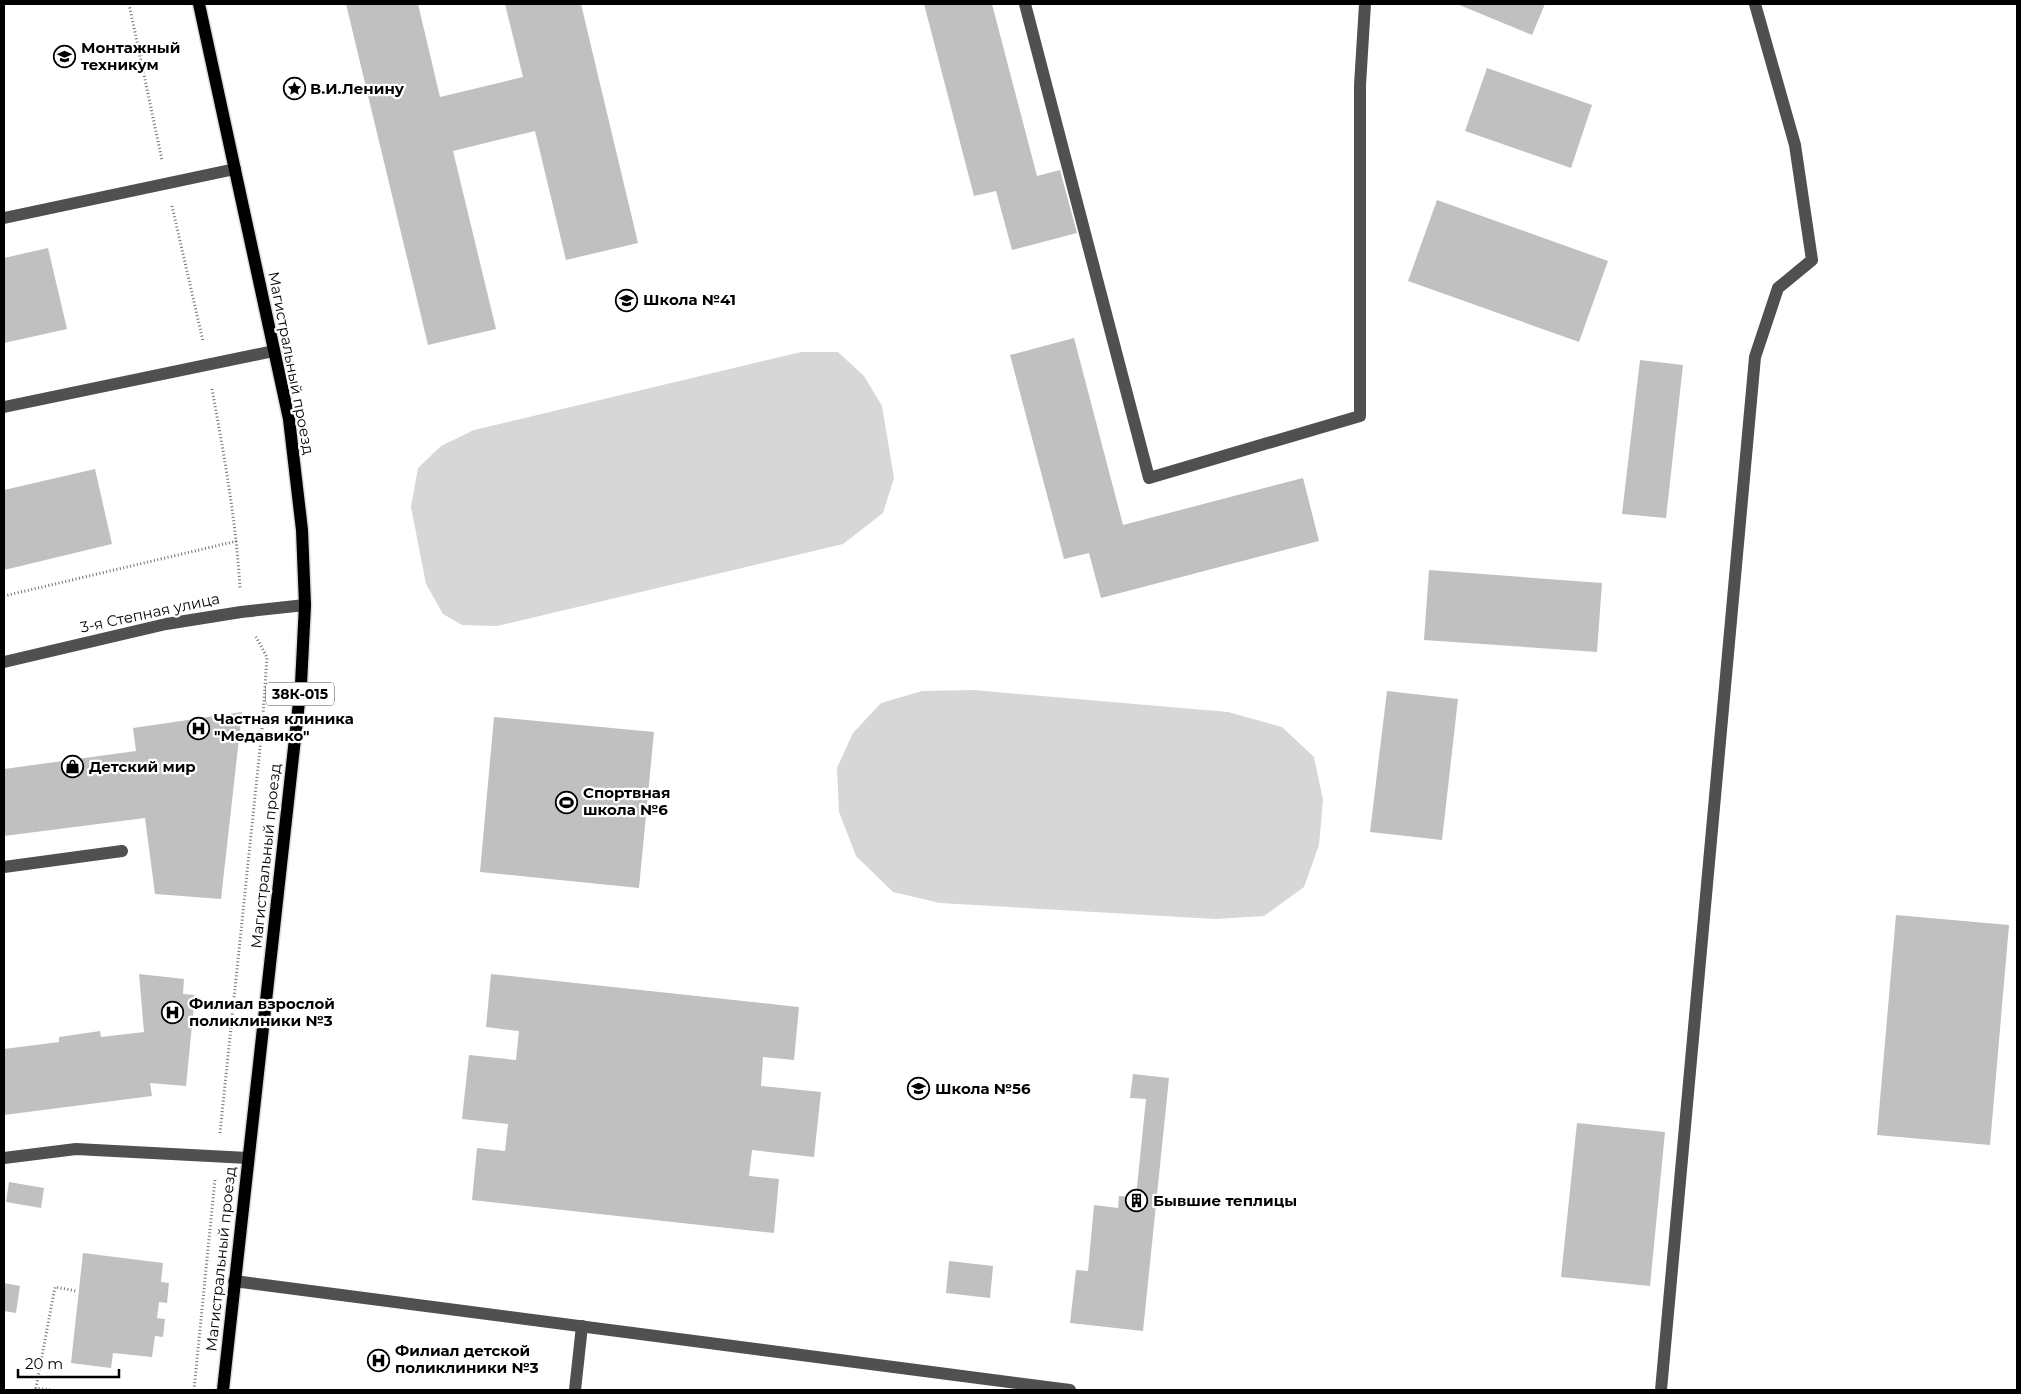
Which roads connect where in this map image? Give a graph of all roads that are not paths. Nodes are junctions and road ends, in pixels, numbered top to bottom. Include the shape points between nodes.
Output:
1 (199, 4) edge
2 (1025, 4) edge
3 (1365, 4) edge
4 (1755, 4) edge
5 (234, 169) junction
6 (4, 218) edge
7 (274, 351) junction
8 (4, 408) edge
9 (305, 605) junction
10 (4, 662) edge
11 (122, 851) dead end
12 (4, 867) edge
13 (4, 1158) edge
14 (248, 1158) junction
15 (234, 1281) junction
16 (582, 1326) junction
17 (223, 1390) edge
18 (575, 1390) edge
19 (1070, 1390) edge
20 (1661, 1390) edge

1 - 5 main road, Магистральный проезд / 38К-015
2 - 3 street via 1149,478 1360,416 1360,85
4 - 20 street via 1795,145 1812,260 1778,288 1756,357
5 - 6 street
5 - 7 main road, Магистральный проезд / 38К-015
7 - 8 street
7 - 9 main road, Магистральный проезд / 38К-015 via 288,420 302,530
9 - 10 street, 3-я Степная улица via 166,624
9 - 14 main road, Магистральный проезд / 38К-015 via 301,684
11 - 12 street
13 - 14 street via 76,1149
14 - 15 main road, Магистральный проезд / 38К-015
15 - 16 street
15 - 17 main road, Магистральный проезд / 38К-015
16 - 18 street
16 - 19 street

